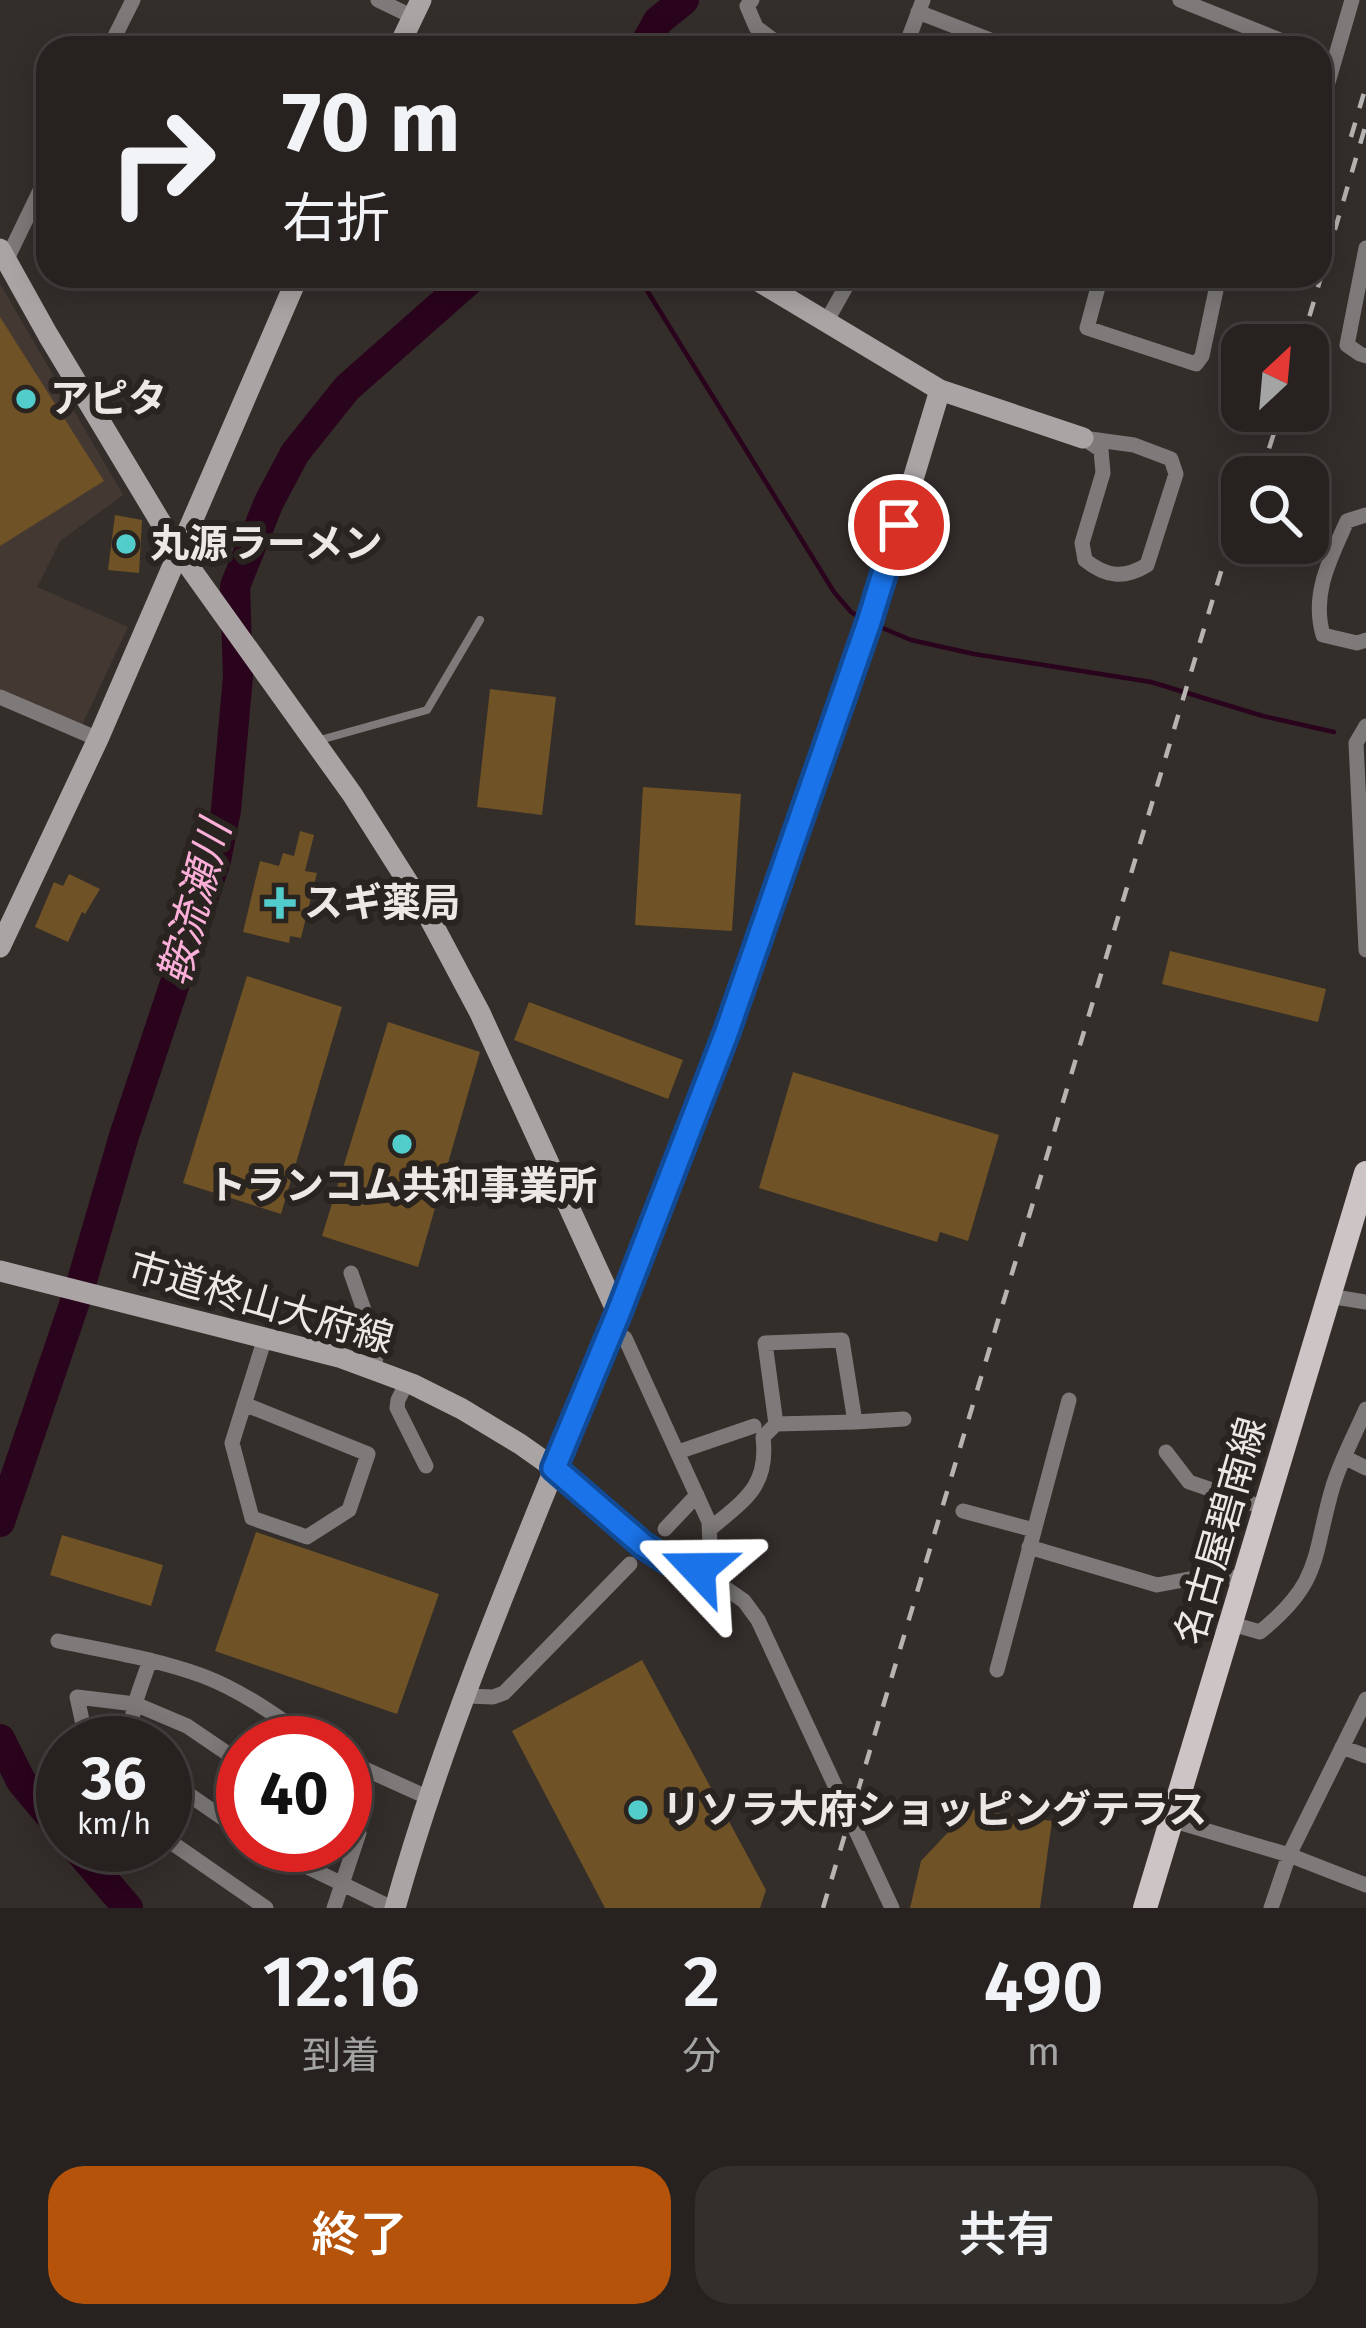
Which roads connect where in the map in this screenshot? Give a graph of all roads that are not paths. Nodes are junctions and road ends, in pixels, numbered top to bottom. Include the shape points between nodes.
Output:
1 (133, 0) edge
2 (378, 0) edge
3 (752, 0) edge
4 (1180, 0) edge
5 (1352, 0) edge
6 (920, 6) edge
7 (417, 8) edge
8 (115, 36) edge
9 (404, 36) edge
10 (768, 36) edge
11 (909, 36) edge
12 (985, 36) edge
13 (1270, 36) edge
14 (1332, 47) edge
15 (36, 196) edge
16 (1366, 248) edge
17 (3, 255) edge
18 (293, 288) edge
19 (770, 288) edge
20 (845, 288) edge
21 (1098, 288) edge
22 (1217, 288) edge
23 (826, 322) junction
24 (1366, 356) edge
25 (940, 390) junction
26 (1083, 438) junction
27 (1366, 515) edge
28 (178, 551) junction
29 (480, 620) dead end
30 (1366, 640) edge
31 (0, 698) edge
32 (1366, 726) edge
33 (98, 739) junction
34 (313, 742) junction
35 (0, 947) edge
36 (1366, 950) edge
37 (1366, 1173) edge
38 (0, 1270) edge
39 (351, 1273) dead end
40 (1329, 1295) junction
41 (1366, 1302) edge
42 (618, 1314) junction
43 (265, 1338) junction
44 (625, 1338) dead end
45 (373, 1370) junction
46 (407, 1382) junction
47 (1069, 1400) dead end
48 (244, 1404) junction
49 (1366, 1409) edge
50 (904, 1419) dead end
51 (855, 1422) junction
52 (776, 1424) junction
53 (754, 1426) dead end
54 (1166, 1452) dead end
55 (677, 1453) junction
56 (1346, 1458) junction
57 (426, 1466) dead end
58 (554, 1468) junction
59 (1366, 1468) edge
60 (697, 1495) junction
61 (1265, 1508) junction
62 (963, 1511) dead end
63 (664, 1529) dead end
64 (710, 1529) junction
65 (1034, 1530) junction
66 (1029, 1547) junction
67 (631, 1564) dead end
68 (698, 1569) junction
69 (1244, 1580) junction
70 (1232, 1624) junction
71 (58, 1641) dead end
72 (150, 1660) junction
73 (997, 1670) dead end
74 (466, 1696) junction
75 (1366, 1699) edge
76 (135, 1704) junction
77 (81, 1716) edge
78 (133, 1716) edge
79 (276, 1716) edge
80 (216, 1746) edge
81 (1342, 1747) junction
82 (1366, 1756) edge
83 (372, 1772) edge
84 (429, 1798) junction
85 (1171, 1820) junction
86 (1289, 1855) junction
87 (192, 1857) edge
88 (315, 1872) edge
89 (348, 1872) edge
90 (1366, 1885) edge
91 (344, 1887) junction
92 (266, 1908) edge
93 (334, 1908) edge
94 (394, 1908) edge
95 (892, 1908) edge
96 (1145, 1908) edge
97 (1270, 1908) edge

1 - 8 street
2 - 7 street
3 - 10 street via 756,27
4 - 13 street
5 - 14 street
6 - 11 street
6 - 12 street
7 - 9 street
15 - 17 street
16 - 24 street via 1347,345
17 - 28 street
18 - 28 street
19 - 23 street
20 - 23 street
21 - 22 street via 1087,328 1196,364
23 - 25 street
25 - 26 street
25 - 42 street via 726,1034
26 - 26 street via 1171,459 1176,474 1147,565 1132,574 1100,572 1084,560 1103,473 1101,450
27 - 30 street via 1347,521 1317,612 1323,635
28 - 33 street
28 - 34 street
29 - 34 lane via 427,710
31 - 33 street
32 - 36 street via 1356,743
33 - 35 street
34 - 42 street via 432,924
37 - 40 main road, 名古屋碧南線
38 - 43 street, 市道柊山大府線
39 - 45 street via 378,1350
40 - 41 street
40 - 61 main road, 名古屋碧南線
42 - 58 street
43 - 45 street, 市道柊山大府線
43 - 48 street
44 - 55 street
45 - 46 street, 市道柊山大府線
46 - 57 street via 397,1408
46 - 58 street, 市道柊山大府線
47 - 65 street
48 - 48 street via 232,1443 252,1519 307,1538 349,1510 368,1454
49 - 56 street
50 - 51 street
51 - 52 street
51 - 52 street via 842,1340 765,1343
52 - 64 street via 763,1437 766,1460 754,1492
53 - 55 street
54 - 61 street via 1189,1483
55 - 60 street
56 - 59 street
56 - 70 street via 1304,1588 1260,1631
58 - 68 street, 市道柊山大府線 via 643,1545
58 - 74 street
60 - 63 street
60 - 64 street
61 - 69 main road, 名古屋碧南線
62 - 65 street
64 - 68 street
65 - 66 street
66 - 69 street via 1157,1585 1216,1574
66 - 73 street
67 - 74 street via 504,1693
68 - 95 street, 市道柊山大府線 via 758,1620
69 - 70 main road, 名古屋碧南線
70 - 85 main road, 名古屋碧南線
71 - 72 street
72 - 76 street
72 - 79 street via 207,1677
74 - 84 street
75 - 81 street
76 - 77 street via 77,1697
76 - 78 street
76 - 80 street
81 - 82 street
81 - 86 street
83 - 84 street
84 - 94 street
85 - 86 street
85 - 96 main road, 名古屋碧南線
86 - 90 street
86 - 97 street
87 - 92 street
88 - 91 street
89 - 91 street
91 - 93 street
91 - 94 street

